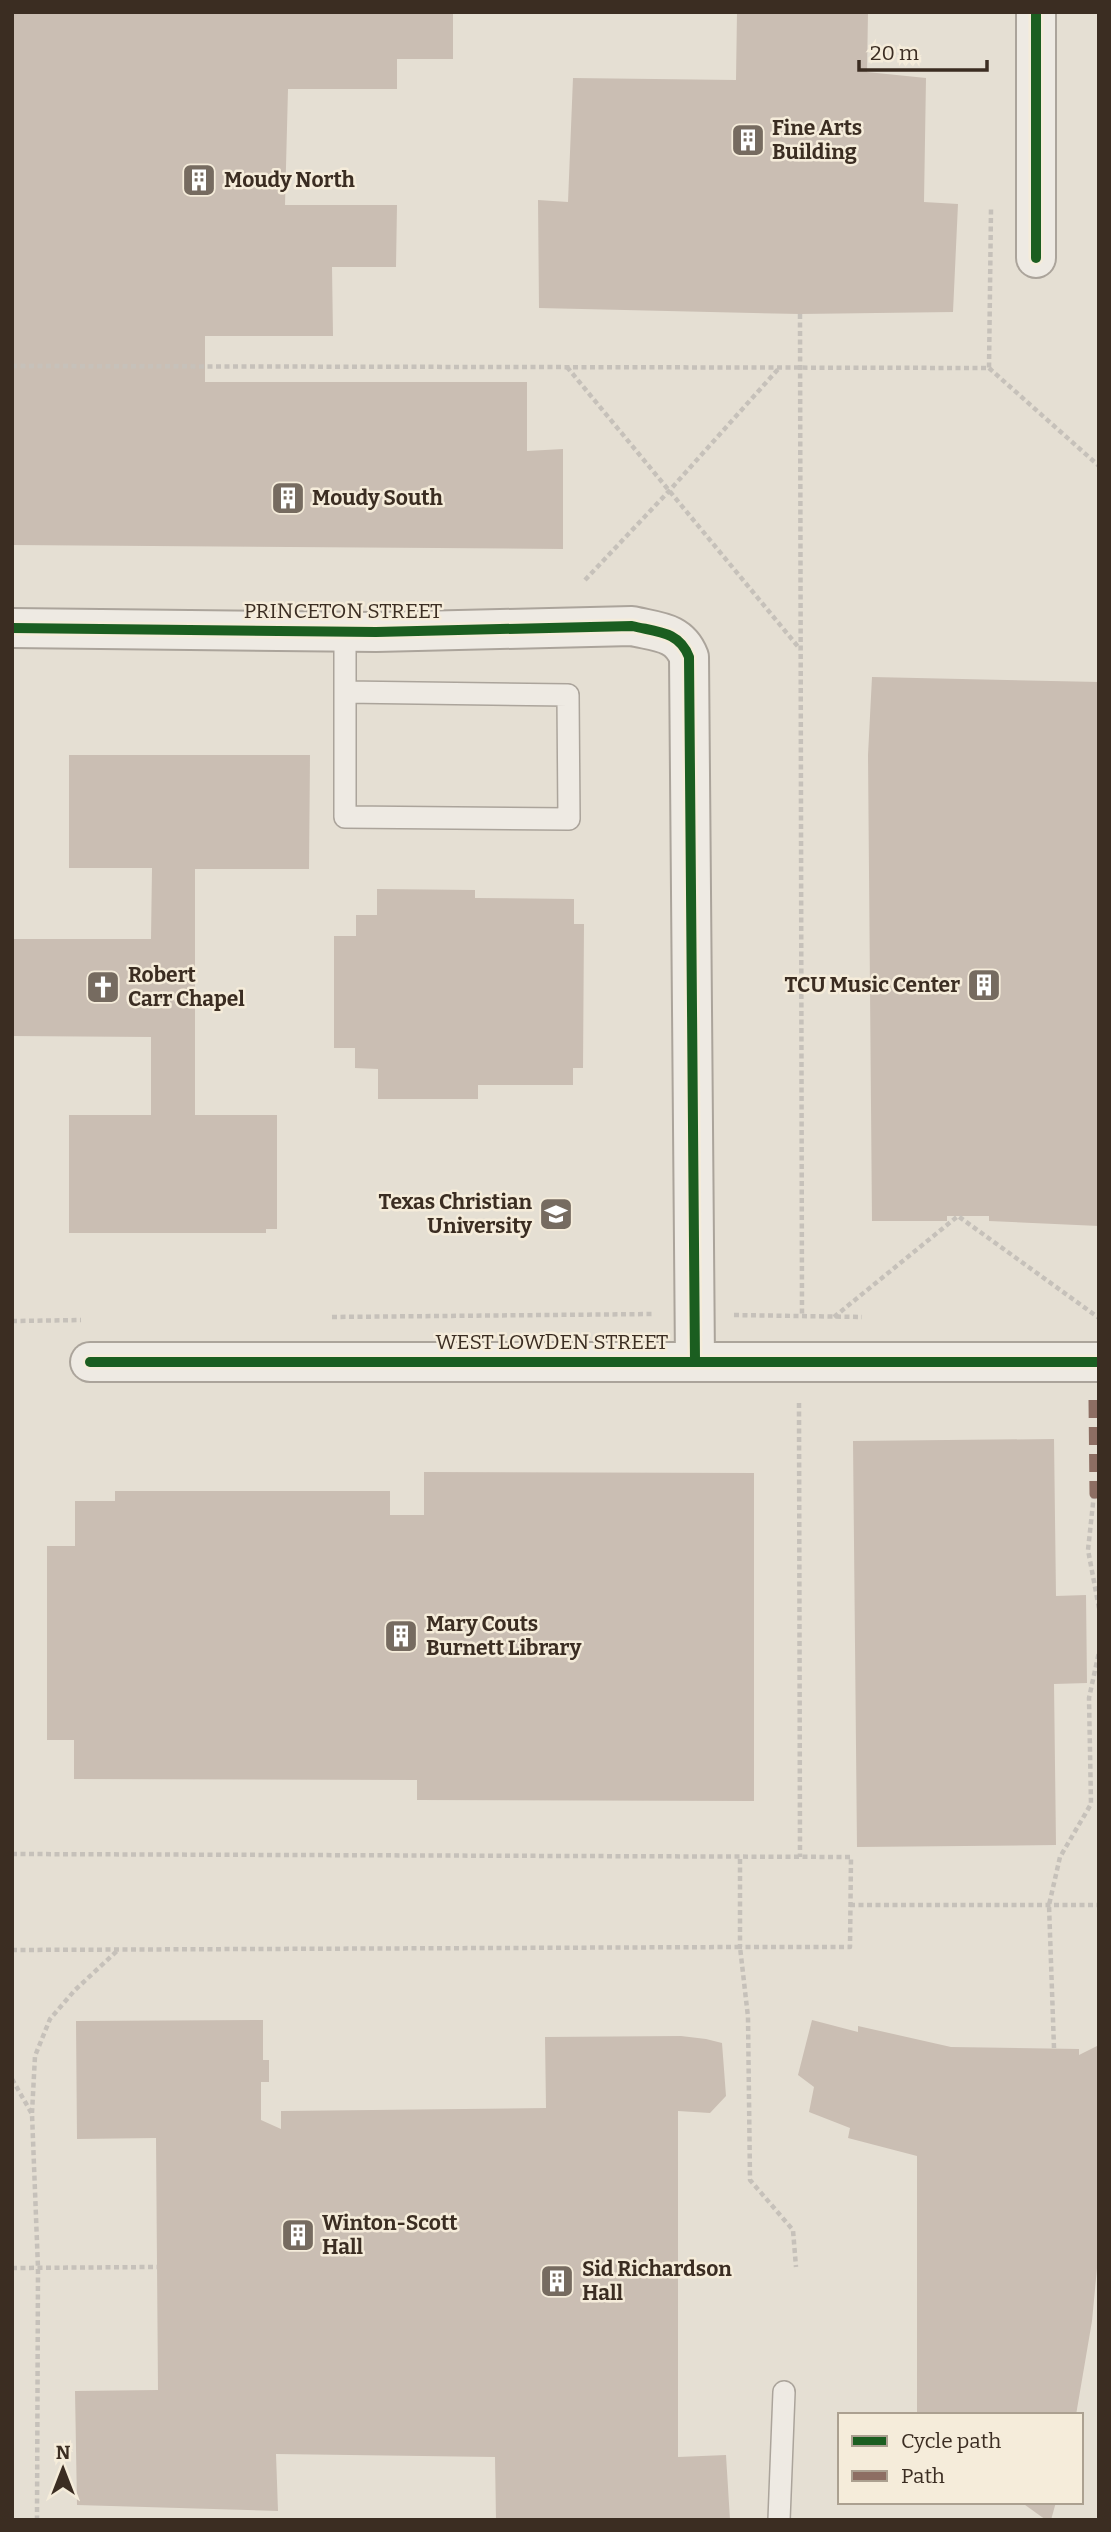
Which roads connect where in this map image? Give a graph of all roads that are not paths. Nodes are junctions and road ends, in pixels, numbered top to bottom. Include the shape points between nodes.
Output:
1 (1036, 12) edge
2 (1036, 258) dead end
3 (12, 628) edge
4 (345, 631) junction
5 (345, 692) junction
6 (695, 1361) junction
7 (90, 1362) dead end
8 (1099, 1362) edge
9 (784, 2392) dead end
10 (779, 2520) edge

1 - 2 street
3 - 4 street, PRINCETON STREET
4 - 5 lane
4 - 6 street, PRINCETON STREET via 632,626 673,636 690,656
5 - 5 lane via 345,817 569,819 568,695
6 - 7 street, WEST LOWDEN STREET
6 - 8 street, WEST LOWDEN STREET
9 - 10 lane

